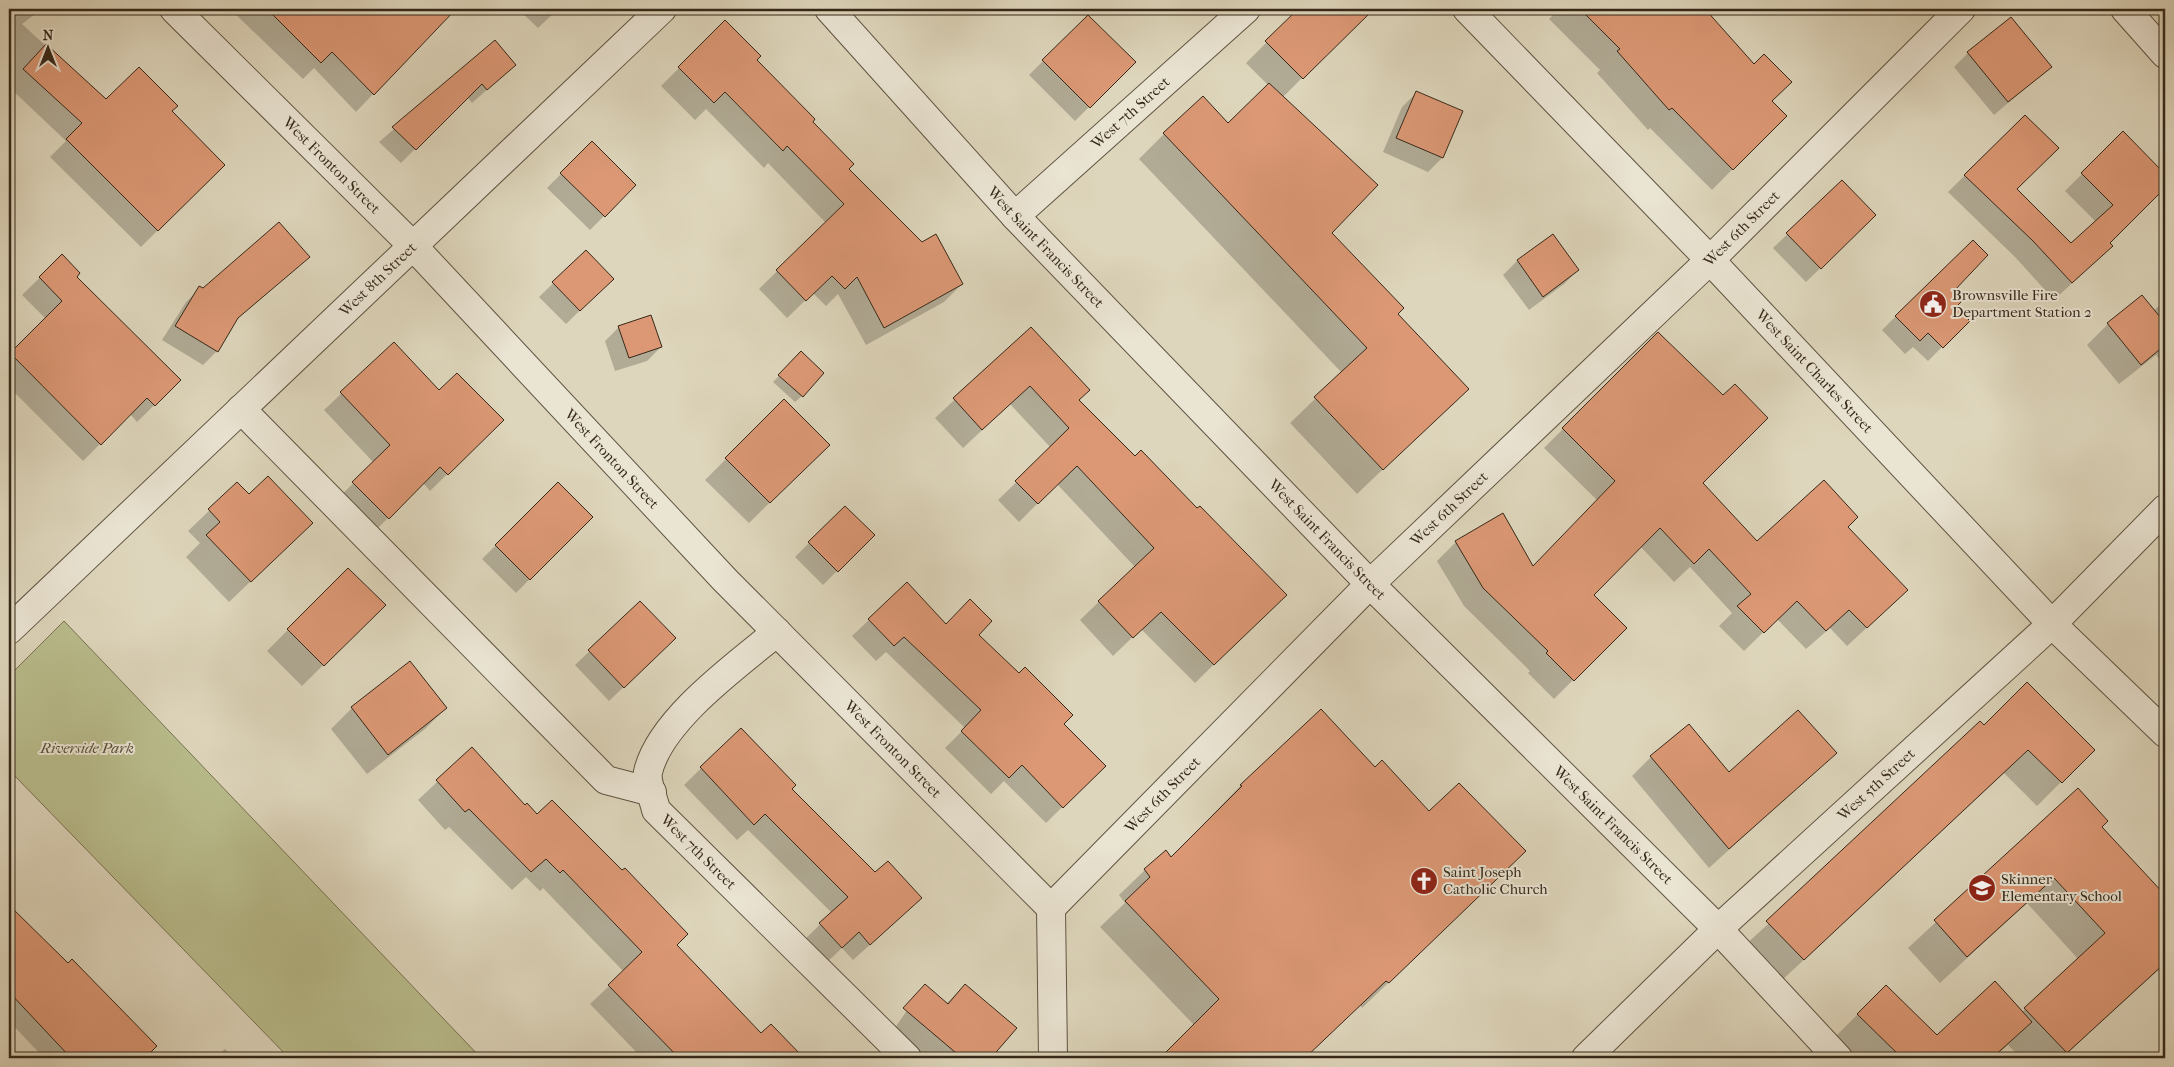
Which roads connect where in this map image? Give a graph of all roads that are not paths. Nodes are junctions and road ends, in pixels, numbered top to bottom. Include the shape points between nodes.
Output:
1 (174, 9) edge
2 (662, 9) edge
3 (829, 9) edge
4 (1246, 9) edge
5 (1467, 9) edge
6 (1960, 9) edge
7 (2125, 9) edge
8 (2165, 54) edge
9 (1015, 216) junction
10 (413, 246) junction
11 (1710, 260) junction
12 (241, 409) junction
13 (2165, 509) edge
14 (1370, 584) junction
15 (2052, 624) junction
16 (9, 630) edge
17 (777, 632) junction
18 (2165, 733) edge
19 (652, 792) junction
20 (1051, 908) junction
21 (1718, 929) junction
22 (907, 1058) edge
23 (1054, 1058) edge
24 (1586, 1058) edge
25 (1838, 1058) edge

1 - 10 street, West Fronton Street
2 - 10 street, West 8th Street
3 - 9 street, West Saint Francis Street
4 - 9 street, West 7th Street
5 - 11 street, West Saint Charles Street
6 - 11 street, West 6th Street
7 - 8 street
9 - 14 street, West Saint Francis Street
10 - 12 street, West 8th Street
10 - 17 street, West Fronton Street
11 - 14 street, West 6th Street
11 - 15 street, West Saint Charles Street
12 - 16 street, West 8th Street
12 - 19 street via 606,780
13 - 15 street, West 5th Street
14 - 20 street, West 6th Street
14 - 21 street, West Saint Francis Street
15 - 18 street, West Saint Charles Street
15 - 21 street, West 5th Street
17 - 19 street, West 7th Street via 713,684 664,737 648,774
17 - 20 street, West Fronton Street
19 - 22 street, West 7th Street via 656,810
20 - 23 street
21 - 24 street, West 5th Street
21 - 25 street, West Saint Francis Street

